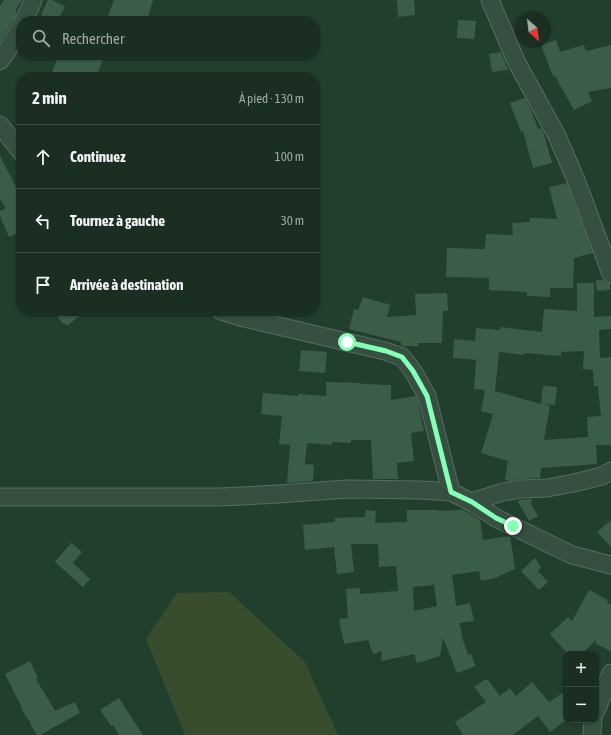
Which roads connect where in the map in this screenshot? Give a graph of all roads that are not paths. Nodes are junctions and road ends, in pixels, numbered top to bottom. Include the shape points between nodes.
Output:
1 (33, 0) edge
2 (490, 0) edge
3 (26, 16) edge
4 (16, 35) edge
5 (0, 61) edge
6 (0, 125) edge
7 (16, 146) edge
8 (611, 274) edge
9 (237, 316) edge
10 (611, 471) edge
11 (451, 492) junction
12 (0, 497) edge
13 (472, 502) junction
14 (611, 565) edge
15 (611, 673) edge
16 (599, 703) edge
17 (593, 723) edge
18 (592, 735) edge

1 - 3 street
2 - 8 street via 516,61 557,136
4 - 5 street
6 - 7 street
9 - 11 street via 402,357 427,396
10 - 13 street via 574,483 503,492
11 - 12 street via 347,489 221,497
11 - 13 street
13 - 14 street via 496,518 572,555
15 - 16 street
17 - 18 street

